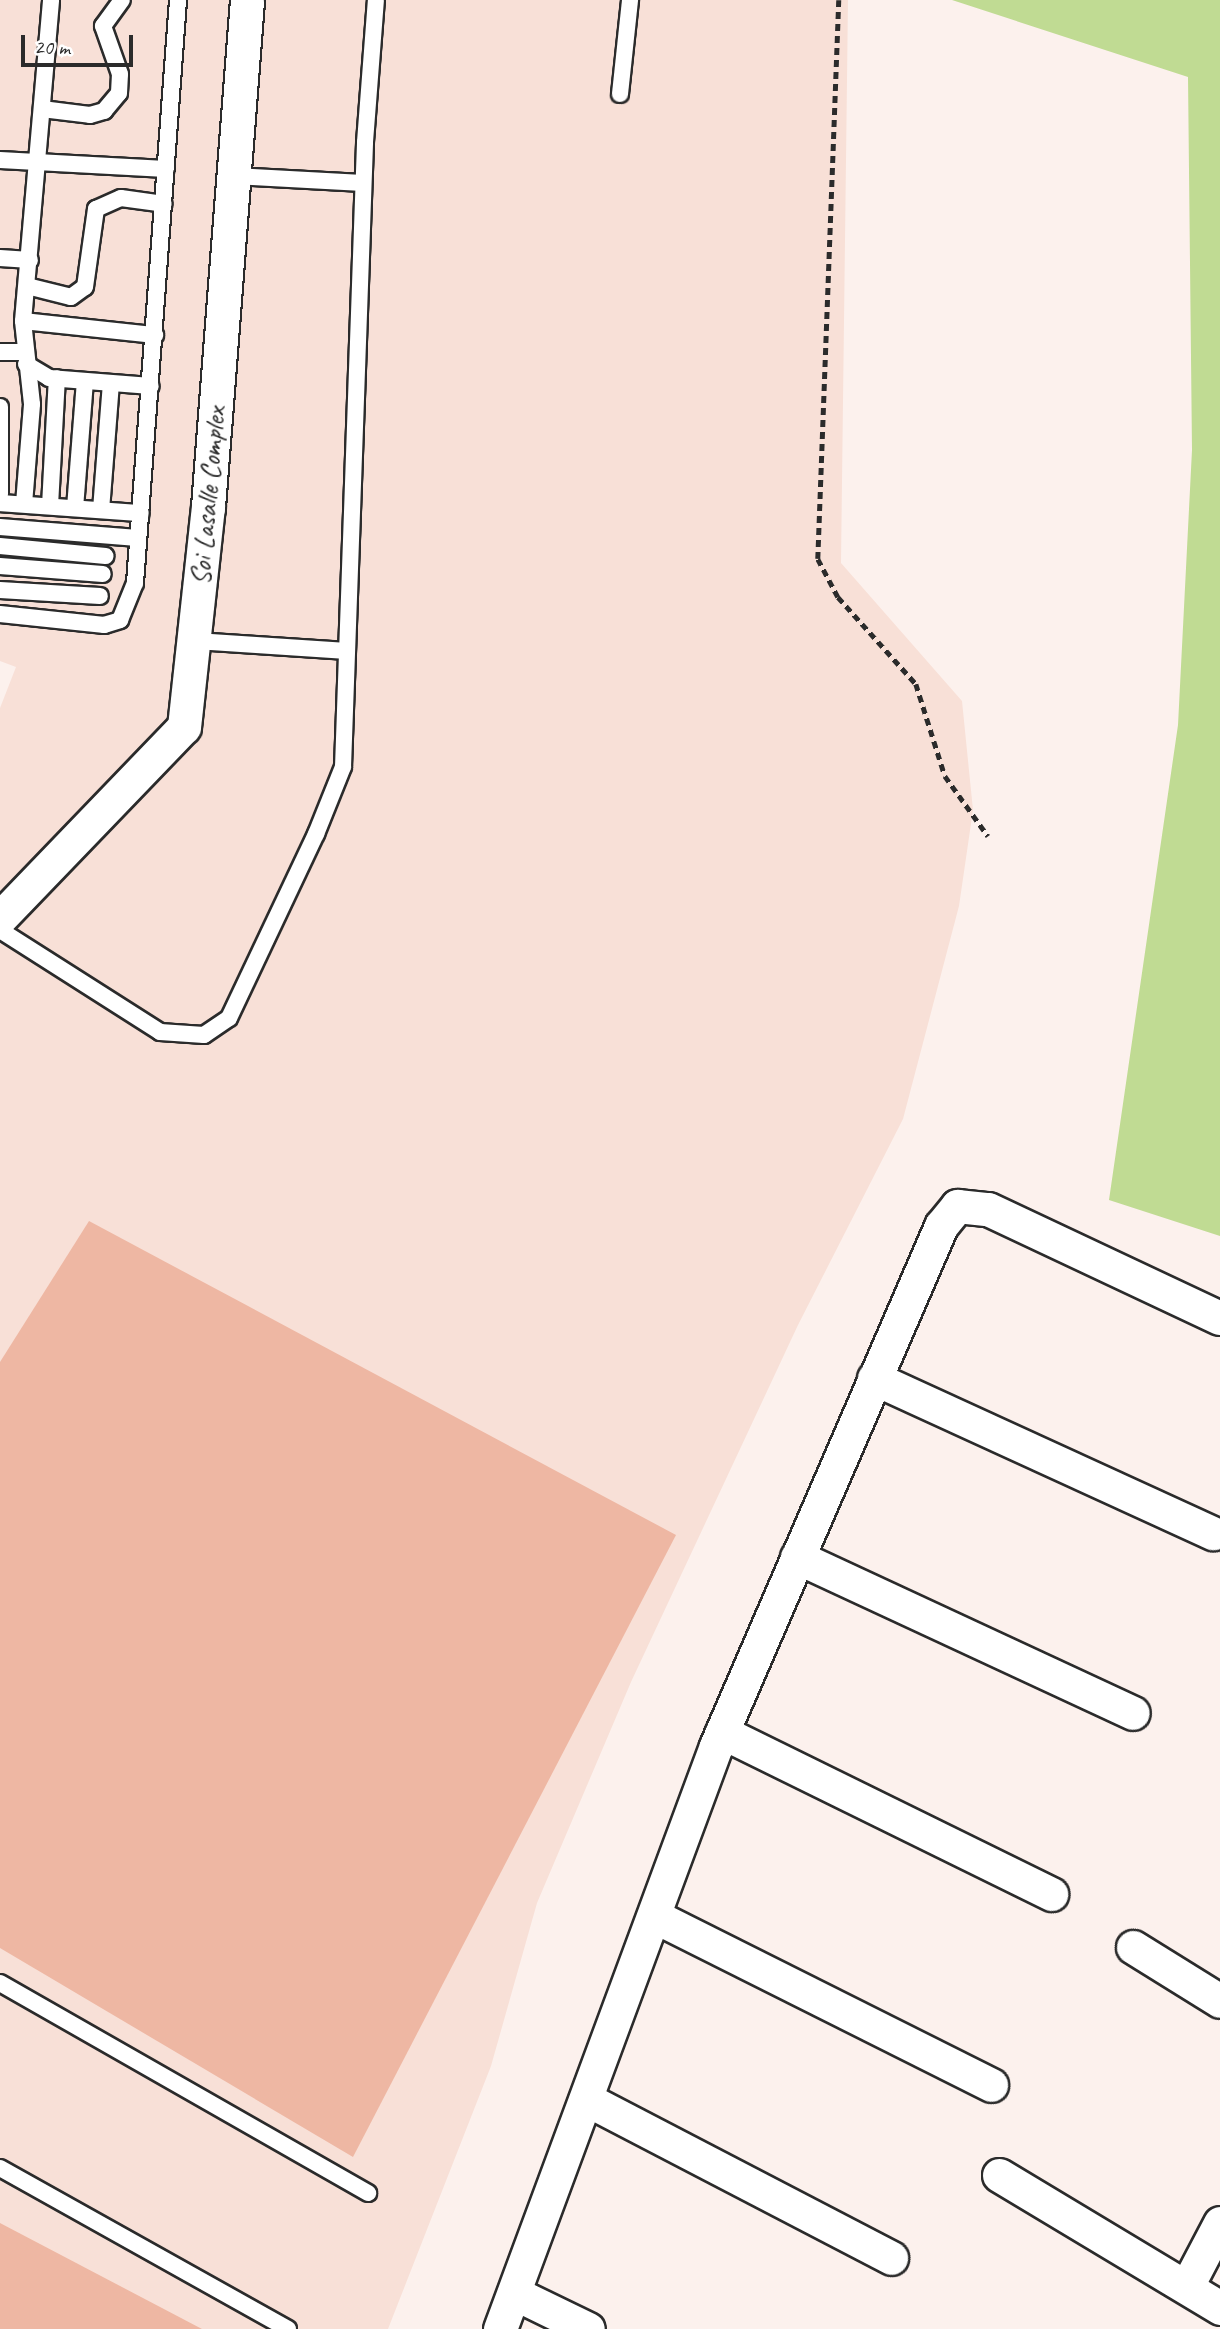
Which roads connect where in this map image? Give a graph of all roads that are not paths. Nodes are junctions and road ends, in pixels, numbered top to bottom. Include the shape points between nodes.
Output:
1 (51, 0) edge
2 (121, 0) edge
3 (178, 0) edge
4 (247, 0) edge
5 (376, 0) edge
6 (630, 0) edge
7 (620, 93) dead end
8 (42, 109) junction
9 (0, 150) edge
10 (0, 160) edge
11 (38, 162) junction
12 (166, 169) junction
13 (234, 176) junction
14 (363, 183) junction
15 (163, 204) junction
16 (0, 258) edge
17 (30, 260) junction
18 (27, 286) junction
19 (23, 321) junction
20 (155, 335) junction
21 (0, 352) edge
22 (25, 358) junction
23 (57, 378) junction
24 (85, 381) junction
25 (111, 383) junction
26 (151, 386) junction
27 (0, 407) edge
28 (0, 494) edge
29 (0, 503) edge
30 (24, 504) junction
31 (50, 506) junction
32 (75, 508) junction
33 (101, 510) junction
34 (141, 513) junction
35 (0, 527) edge
36 (138, 538) junction
37 (0, 546) edge
38 (106, 556) dead end
39 (0, 566) edge
40 (103, 574) dead end
41 (0, 590) edge
42 (100, 596) dead end
43 (0, 614) edge
44 (196, 641) junction
45 (347, 651) junction
46 (0, 918) edge
47 (0, 930) edge
48 (1220, 1318) edge
49 (874, 1378) junction
50 (1213, 1533) dead end
51 (797, 1557) junction
52 (1133, 1713) dead end
53 (722, 1732) junction
54 (1051, 1894) dead end
55 (654, 1916) junction
56 (1133, 1947) dead end
57 (0, 1983) edge
58 (1220, 2001) edge
59 (991, 2085) dead end
60 (586, 2099) junction
61 (0, 2168) edge
62 (999, 2175) dead end
63 (368, 2193) dead end
64 (1220, 2223) edge
65 (891, 2258) dead end
66 (1188, 2284) junction
67 (514, 2293) junction
68 (1220, 2308) edge
69 (288, 2329) edge
70 (500, 2329) edge
71 (588, 2329) edge

1 - 8 lane
2 - 8 lane via 103,26 120,74 120,93 104,111 90,115
3 - 12 lane
4 - 13 street, Soi Lasalle Complex
5 - 14 lane
6 - 7 lane
8 - 11 lane
9 - 11 lane
10 - 11 lane
11 - 12 lane
11 - 17 lane
12 - 15 lane
13 - 14 lane
13 - 44 street, Soi Lasalle Complex
14 - 45 lane
15 - 18 lane via 121,198 96,209 85,287 71,296
15 - 20 lane
16 - 17 lane
17 - 18 lane
18 - 19 lane
19 - 20 lane
19 - 22 lane
20 - 26 lane
21 - 22 lane
22 - 23 lane
22 - 30 lane via 32,404
23 - 24 lane
23 - 31 lane
24 - 25 lane
24 - 32 lane
25 - 26 lane
25 - 33 lane
26 - 34 lane
27 - 28 lane
29 - 30 lane
30 - 31 lane
31 - 32 lane
32 - 33 lane
33 - 34 lane
34 - 36 lane
35 - 36 lane
36 - 43 lane via 135,583 120,620 104,625
37 - 38 lane
39 - 40 lane
41 - 42 lane
44 - 45 lane
44 - 46 street, Soi Lasalle Complex via 184,727
45 - 47 lane via 343,766 229,1018 204,1035 160,1032
48 - 49 street via 988,1209 957,1206 940,1226
49 - 50 street
49 - 51 street
51 - 52 street
51 - 53 street
53 - 54 street
53 - 55 street
55 - 59 street
55 - 60 street
56 - 58 street
57 - 63 lane
60 - 65 street
60 - 67 street
61 - 69 lane
62 - 66 street
64 - 66 street
66 - 68 street
67 - 70 street
67 - 71 street

